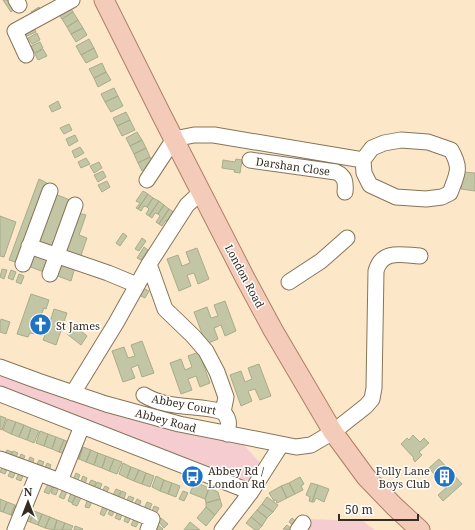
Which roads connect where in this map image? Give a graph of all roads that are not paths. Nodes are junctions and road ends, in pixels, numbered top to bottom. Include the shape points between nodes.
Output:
1 (72, 0) edge
2 (104, 0) edge
3 (26, 56) dead end
4 (174, 139) junction
5 (250, 160) dead end
6 (363, 160) junction
7 (147, 180) dead end
8 (50, 191) dead end
9 (201, 192) junction
10 (345, 192) dead end
11 (75, 205) dead end
12 (347, 238) dead end
13 (30, 246) junction
14 (57, 255) junction
15 (420, 256) dead end
16 (23, 264) dead end
17 (149, 264) junction
18 (50, 274) dead end
19 (289, 282) dead end
20 (136, 285) junction
21 (0, 367) edge
22 (73, 393) junction
23 (0, 394) edge
24 (144, 395) dead end
25 (223, 412) junction
26 (82, 426) junction
27 (334, 432) junction
28 (228, 434) junction
29 (282, 445) junction
30 (0, 459) edge
31 (38, 473) junction
32 (60, 481) junction
33 (251, 492) junction
34 (15, 530) edge
35 (148, 530) edge
36 (222, 530) edge
37 (420, 530) edge

1 - 3 street via 15,31
2 - 4 main road, London Road
4 - 6 street via 214,135
4 - 7 street
4 - 9 main road, London Road
5 - 10 street, Darshan Close via 336,172 345,179
6 - 6 street via 364,173 370,185 396,197 442,197 450,193 459,170 451,150 428,142 401,140 384,143 372,148
8 - 13 street
9 - 17 street via 187,205
9 - 27 main road, London Road via 266,317
11 - 14 street
12 - 19 street via 322,261
13 - 14 street
13 - 16 street
14 - 18 street
14 - 20 street
15 - 27 street, Abbey Road via 389,255 379,263 376,271 372,399
17 - 20 street
17 - 25 street via 165,309 206,351 217,372 226,397
20 - 22 street
21 - 22 street, Abbey Road
22 - 28 street, Abbey Road via 180,424
23 - 26 street
24 - 25 street, Abbey Court via 174,404
25 - 28 street via 229,423
26 - 32 street
26 - 33 street
27 - 29 street, Abbey Road via 311,445
27 - 37 main road, London Road via 366,477
28 - 29 street, Abbey Road
29 - 33 street
30 - 31 street
31 - 32 street
31 - 34 street
32 - 35 street via 152,519
33 - 36 street

